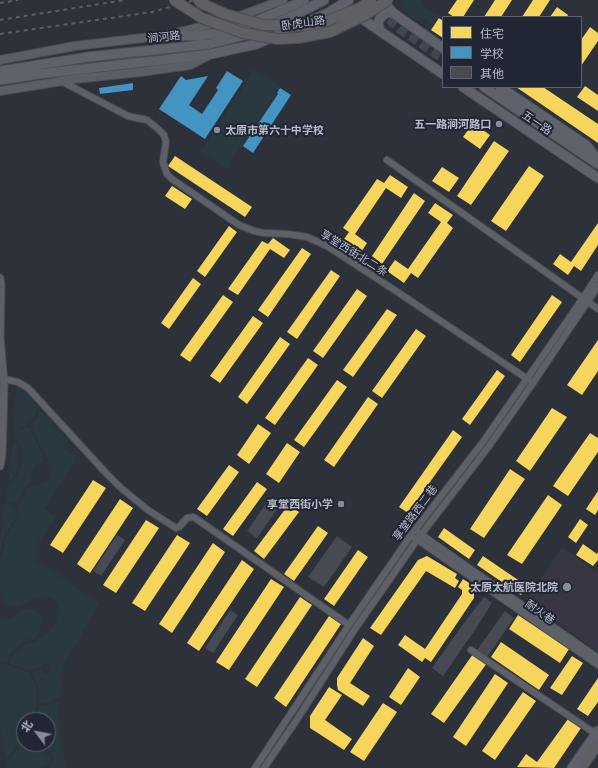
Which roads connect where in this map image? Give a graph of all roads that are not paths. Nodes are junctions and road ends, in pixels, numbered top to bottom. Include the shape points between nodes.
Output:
1 (174, 0) edge
2 (198, 0) edge
3 (283, 0) edge
4 (304, 0) edge
5 (324, 0) edge
6 (349, 0) edge
7 (371, 0) edge
8 (382, 0) edge
9 (388, 0) edge
10 (393, 13) junction
11 (328, 14) junction
12 (380, 31) junction
13 (168, 35) junction
14 (200, 36) junction
15 (442, 47) edge
16 (160, 50) junction
17 (211, 54) junction
18 (0, 60) edge
19 (0, 71) edge
20 (442, 73) edge
21 (0, 80) edge
22 (62, 81) junction
23 (464, 88) edge
24 (485, 88) edge
25 (501, 88) edge
26 (0, 91) edge
27 (586, 145) junction
28 (598, 153) edge
29 (387, 160) dead end
30 (598, 160) edge
31 (598, 164) edge
32 (598, 178) edge
33 (598, 275) edge
34 (0, 278) edge
35 (598, 286) edge
36 (585, 300) junction
37 (598, 309) edge
38 (0, 336) edge
39 (0, 340) edge
40 (527, 378) junction
41 (4, 379) junction
42 (533, 383) junction
43 (0, 466) edge
44 (412, 533) junction
45 (419, 537) junction
46 (349, 625) junction
47 (471, 650) dead end
48 (598, 658) edge
49 (598, 664) edge
50 (597, 732) edge
51 (598, 744) edge
52 (255, 768) edge
53 (264, 768) edge
54 (572, 768) edge
55 (582, 768) edge

1 - 9 highway, 卧虎山路, bridge via 202,18 243,33 277,39 330,32 365,16
2 - 7 highway, 卧虎山路, bridge via 225,14 263,25 306,26 360,8
3 - 13 main road, 涧河路 via 229,20
4 - 14 main road via 228,31
5 - 16 main road, 涧河路 via 257,32 210,44
6 - 11 main road, 涧河路
8 - 10 main road
10 - 12 main road via 387,12 380,18
10 - 15 main road
11 - 12 main road via 355,14
11 - 17 main road, 涧河路 via 257,44
12 - 20 main road
13 - 14 main road
13 - 18 main road, 涧河路 via 75,46
14 - 16 main road
16 - 19 main road, 涧河路 via 88,57
17 - 21 main road, 涧河路
17 - 22 main road, 涧河路 via 190,65
22 - 26 main road, 涧河路
22 - 40 street, 享堂西街北二条 via 128,116 147,120 157,128 164,135 166,142 163,162 167,174 239,225 264,233 307,237 327,246
23 - 32 main road, 五一路
24 - 31 main road
25 - 27 main road, 五一路
27 - 28 main road, 五一路
27 - 30 main road, 五一路
29 - 36 street
33 - 36 street, 享堂路西二巷
34 - 39 street
35 - 36 street, 享堂路西二巷
36 - 37 street
36 - 40 street, 享堂路西二巷
36 - 42 street, 享堂路西二巷
38 - 39 street
39 - 41 street
40 - 42 street, 享堂西街北二条
40 - 44 street, 享堂路西二巷 via 483,442
41 - 43 street
41 - 46 street via 18,382 28,388 105,472 148,510 176,528 179,528 187,518 195,518
42 - 45 street, 享堂路西二巷 via 489,446
44 - 45 street, 耐火巷
44 - 46 street, 享堂路西二巷
45 - 48 street, 耐火巷
45 - 49 street, 耐火巷
45 - 53 street, 享堂路西二巷
46 - 52 street, 享堂路西二巷
47 - 50 street
50 - 54 main road
51 - 55 highway

